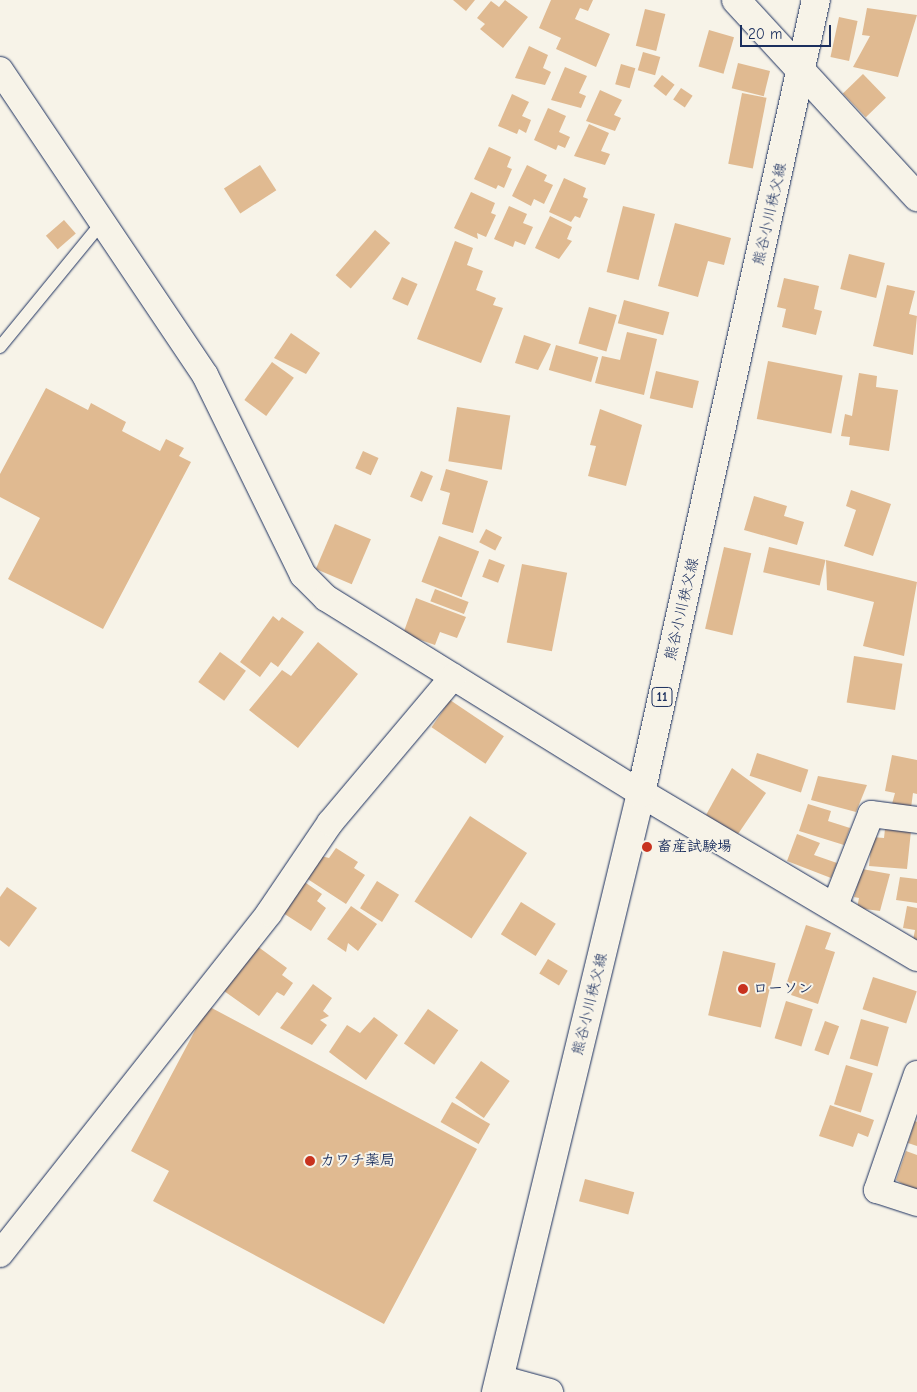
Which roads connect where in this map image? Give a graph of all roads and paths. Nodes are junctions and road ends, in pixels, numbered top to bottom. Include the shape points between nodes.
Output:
1 (736, 0) edge
2 (816, 0) edge
3 (0, 70) edge
4 (802, 71) junction
5 (917, 196) edge
6 (103, 221) junction
7 (0, 347) edge
8 (453, 677) junction
9 (641, 793) junction
10 (917, 820) edge
11 (834, 908) junction
12 (917, 957) edge
13 (917, 1074) edge
14 (917, 1203) edge
15 (0, 1254) edge
16 (498, 1385) edge
17 (550, 1392) edge

1 - 4 main road
2 - 4 main road, 熊谷小川秩父線 / 11
3 - 6 street
4 - 5 main road
4 - 9 main road, 熊谷小川秩父線 / 11
6 - 7 lane
6 - 8 street via 205,375 302,575 326,598
8 - 9 street
8 - 15 street via 330,823 269,913
9 - 11 main road
9 - 16 main road, 熊谷小川秩父線 / 11
10 - 11 street via 871,814
11 - 12 main road
13 - 14 street via 877,1190
16 - 17 street

